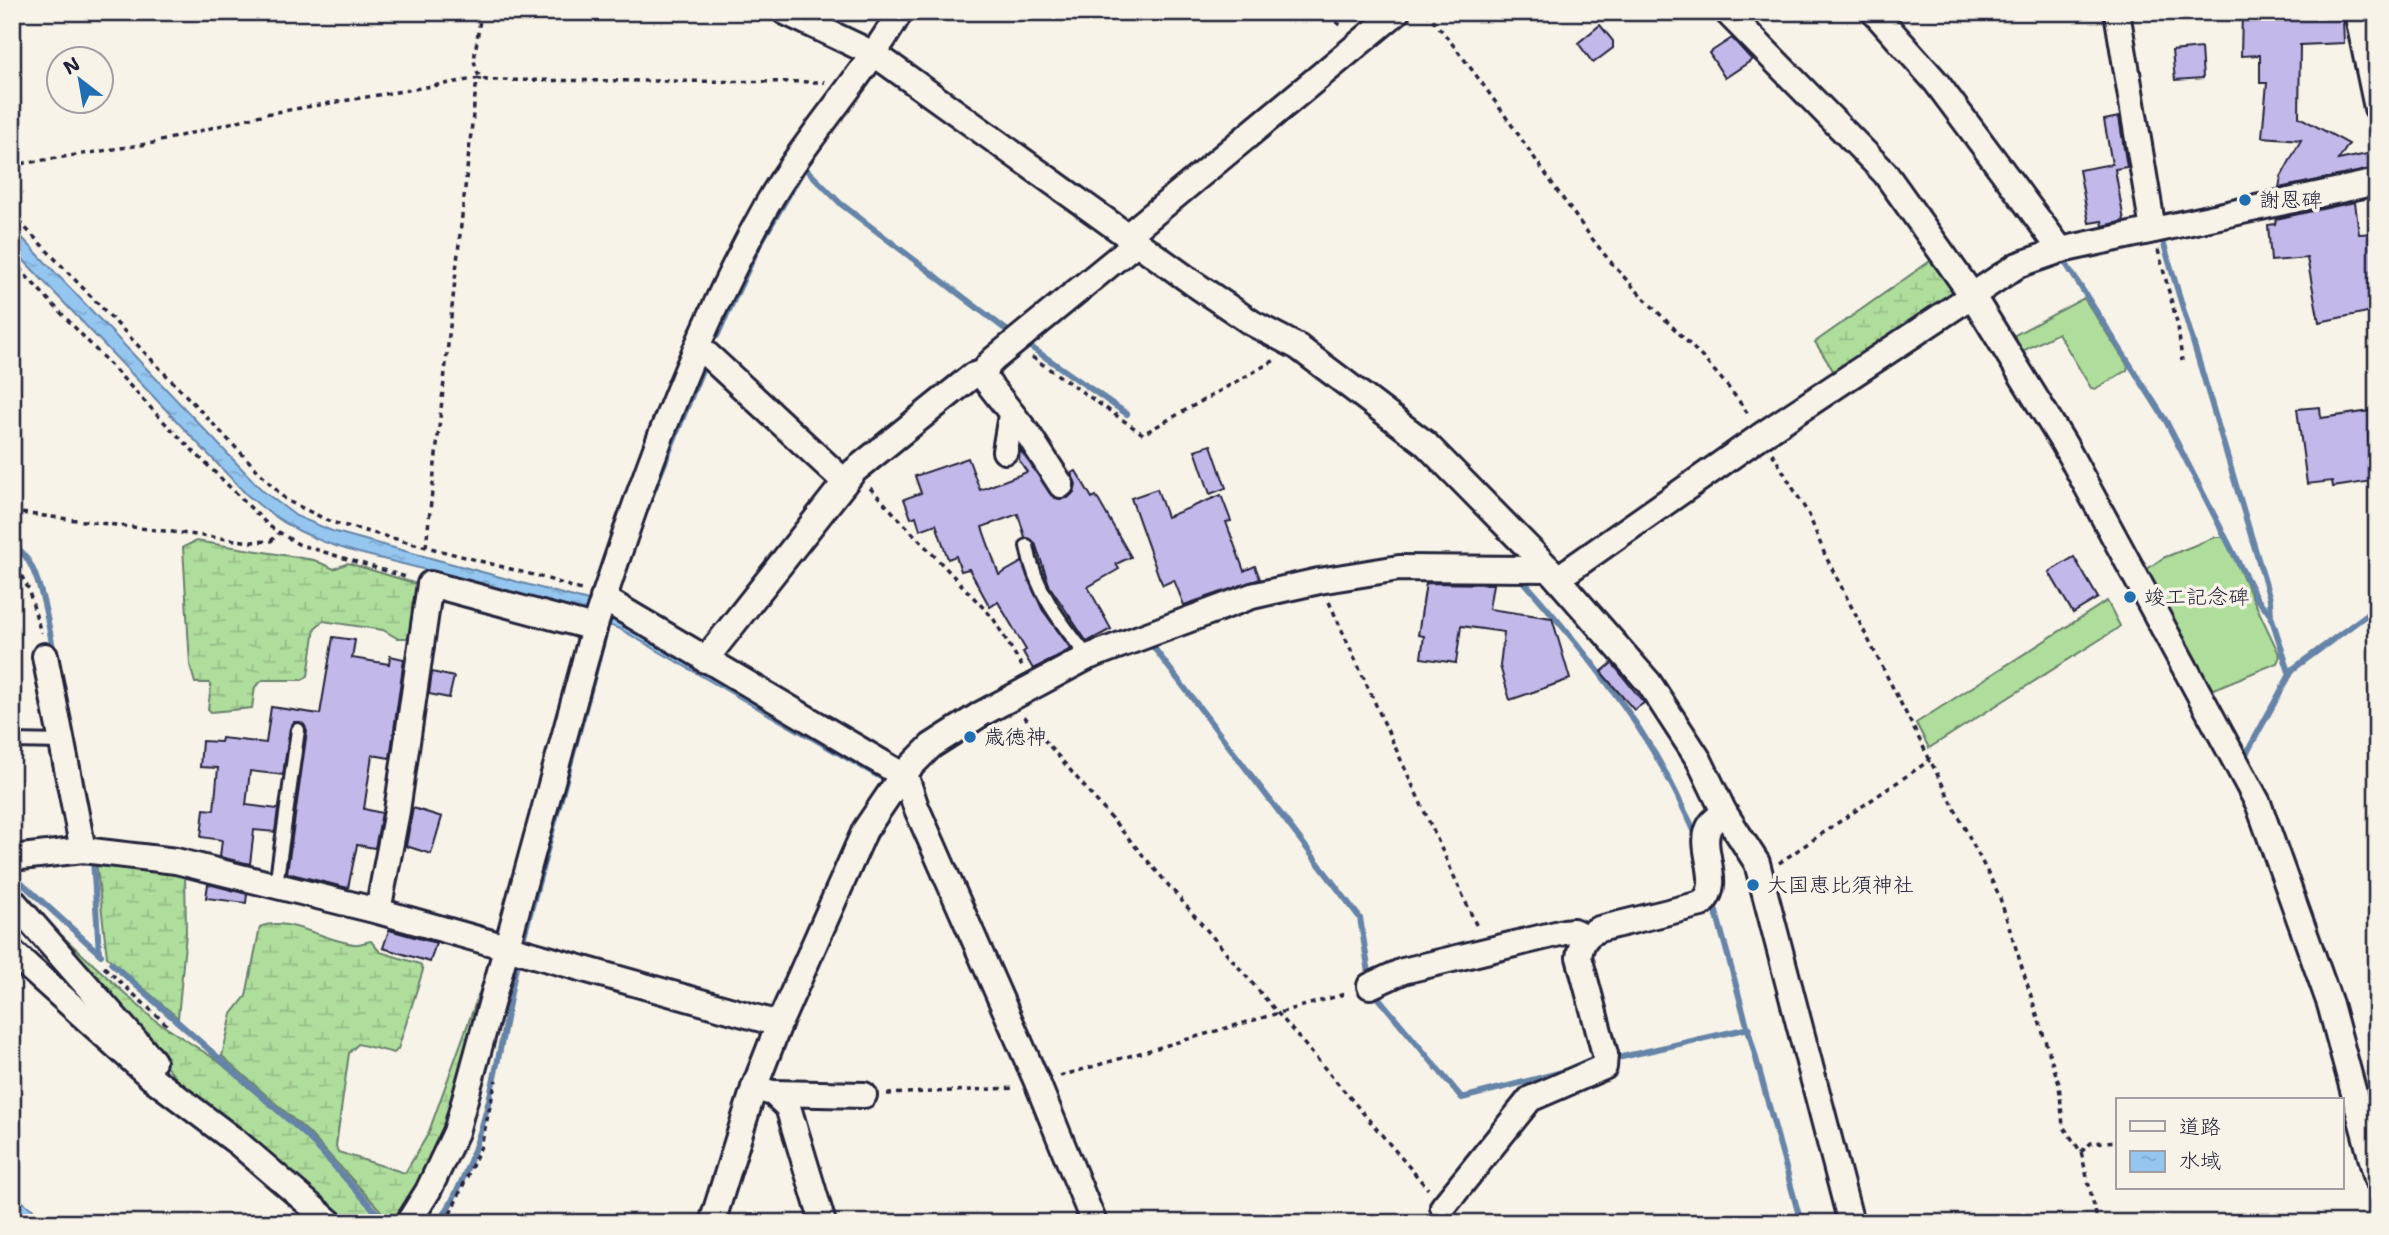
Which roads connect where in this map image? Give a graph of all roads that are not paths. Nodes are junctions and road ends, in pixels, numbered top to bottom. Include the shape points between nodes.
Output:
1 (785, 12) edge
2 (900, 12) edge
3 (1397, 12) edge
4 (1727, 12) edge
5 (1874, 12) edge
6 (2117, 12) edge
7 (2357, 12) edge
8 (876, 55) junction
9 (2377, 108) edge
10 (2377, 182) edge
11 (2153, 230) junction
12 (1132, 239) junction
13 (2061, 250) junction
14 (1972, 295) junction
15 (698, 346) junction
16 (985, 378) junction
17 (1011, 415) junction
18 (1005, 451) dead end
19 (850, 477) junction
20 (1061, 485) dead end
21 (1027, 546) dead end
22 (1553, 574) junction
23 (598, 613) junction
24 (45, 656) road end
25 (1088, 657) junction
26 (705, 660) junction
27 (298, 730) dead end
28 (12, 741) edge
29 (64, 742) junction
30 (906, 778) junction
31 (1724, 812) junction
32 (83, 850) junction
33 (12, 858) edge
34 (276, 885) junction
35 (12, 900) edge
36 (378, 911) junction
37 (1586, 937) junction
38 (508, 946) junction
39 (12, 952) edge
40 (1370, 986) road end
41 (779, 1024) junction
42 (764, 1090) junction
43 (864, 1095) road end
44 (2366, 1096) edge
45 (179, 1100) junction
46 (2377, 1180) edge
47 (1443, 1207) road end
48 (331, 1223) edge
49 (408, 1223) edge
50 (712, 1223) edge
51 (823, 1223) edge
52 (1094, 1223) edge
53 (1852, 1223) edge

1 - 8 street
2 - 8 street
3 - 12 street
4 - 14 street via 1885,173
5 - 13 street via 1936,82
6 - 11 street
7 - 9 street
8 - 12 street
8 - 15 street via 769,203
10 - 11 street
11 - 13 street
12 - 16 street via 988,365
12 - 22 street via 1243,317 1298,347 1425,443
13 - 14 street via 2018,265
14 - 22 street
14 - 44 street via 2064,444 2259,803
15 - 19 street
15 - 23 street via 639,493
16 - 17 street
16 - 19 street via 972,376
17 - 18 street
17 - 20 street
19 - 26 street
21 - 25 lane via 1039,586
22 - 25 street via 1399,568 1319,581 1252,596
22 - 31 street via 1648,683 1699,760
23 - 26 street
23 - 36 street via 430,584
23 - 38 street
24 - 29 street
25 - 30 street via 951,732 914,761
26 - 30 street
27 - 34 lane
28 - 29 lane
29 - 32 street
30 - 41 street via 865,830
30 - 52 street via 1031,1085
31 - 37 street via 1712,823 1708,836 1711,884 1707,899 1599,929
31 - 53 street via 1762,875
32 - 33 street
32 - 34 street via 176,860
34 - 36 street
35 - 45 street via 156,1065
36 - 38 street
37 - 40 street via 1564,932 1403,971
37 - 47 street via 1579,957 1605,1065 1530,1099
38 - 41 street
38 - 49 street via 457,1132
39 - 45 street
41 - 42 street
42 - 43 street
42 - 50 street
42 - 51 street via 788,1107
44 - 46 street
45 - 48 street via 238,1143

